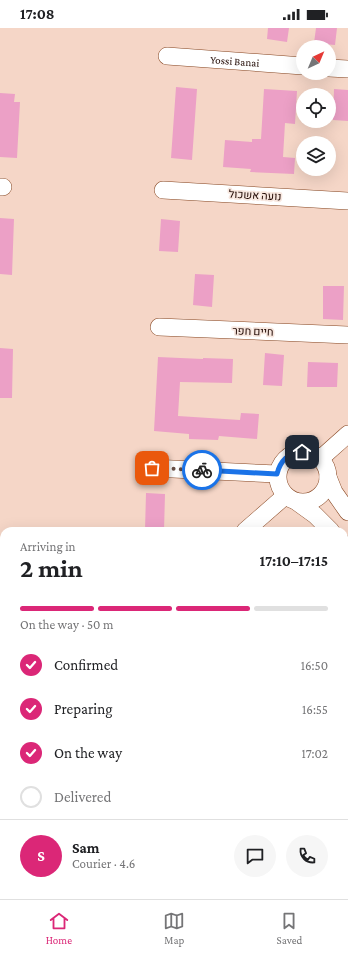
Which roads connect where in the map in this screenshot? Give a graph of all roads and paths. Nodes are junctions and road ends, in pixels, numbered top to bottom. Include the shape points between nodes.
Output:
1 (167, 56) dead end
2 (296, 65) edge
3 (336, 68) edge
4 (348, 69) edge
5 (163, 190) dead end
6 (348, 201) edge
7 (159, 327) dead end
8 (348, 335) edge
9 (348, 434) edge
10 (320, 459) junction
11 (152, 468) dead end
12 (277, 474) junction
13 (328, 477) junction
14 (291, 499) junction
15 (348, 512) edge
16 (250, 527) edge
17 (327, 527) edge

1 - 2 street, Yossi Banai
3 - 4 street
5 - 6 street, נועה אשכול
7 - 8 street, חיים חפר
9 - 10 street
10 - 12 street via 310,453 294,453 284,459
10 - 13 street
11 - 12 street
12 - 14 street via 278,485
13 - 14 street via 326,488 318,498 307,502
13 - 15 street via 334,492
14 - 16 street
14 - 17 street via 315,515

